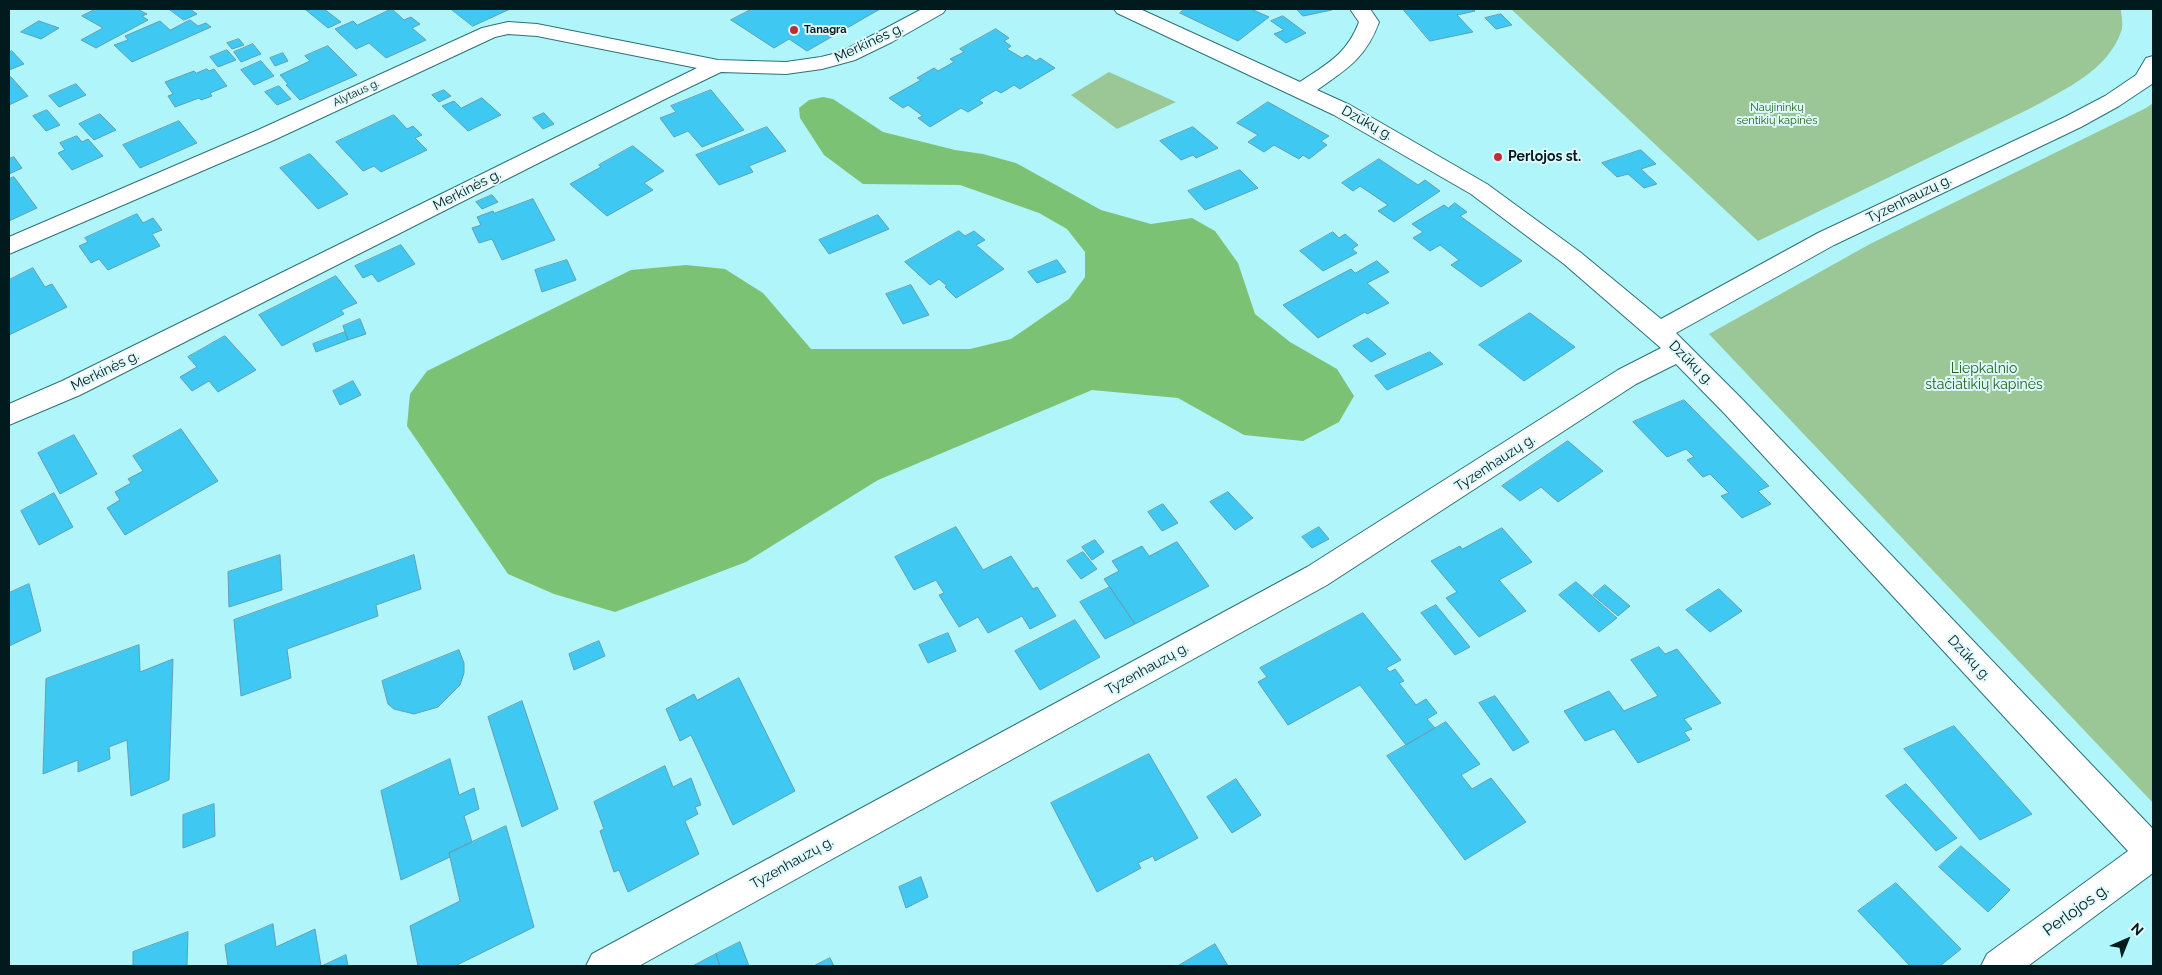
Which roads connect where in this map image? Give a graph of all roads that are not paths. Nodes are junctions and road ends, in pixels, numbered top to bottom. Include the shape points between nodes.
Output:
1 (936, 9) edge
2 (1124, 9) edge
3 (1360, 9) edge
4 (2153, 62) edge
5 (718, 66) junction
6 (1303, 90) junction
7 (9, 246) edge
8 (1668, 341) junction
9 (9, 415) edge
10 (2153, 853) edge
11 (604, 966) edge
12 (1998, 966) edge

1 - 5 street, Merkinės g. via 848,56 822,63 786,68
2 - 6 street, Dzūkų g.
3 - 6 street via 1369,22 1362,41 1340,64
4 - 8 street, Tyzenhauzų g. via 2145,79 2112,101 1826,239
5 - 7 street, Alytaus g. via 537,30 508,28 489,32 266,135
5 - 9 street, Merkinės g. via 71,388
6 - 8 street, Dzūkų g. via 1479,189 1572,258
8 - 10 street, Dzūkų g.
8 - 11 street, Tyzenhauzų g. via 1627,377 1317,576
10 - 12 street, Perlojos g.

